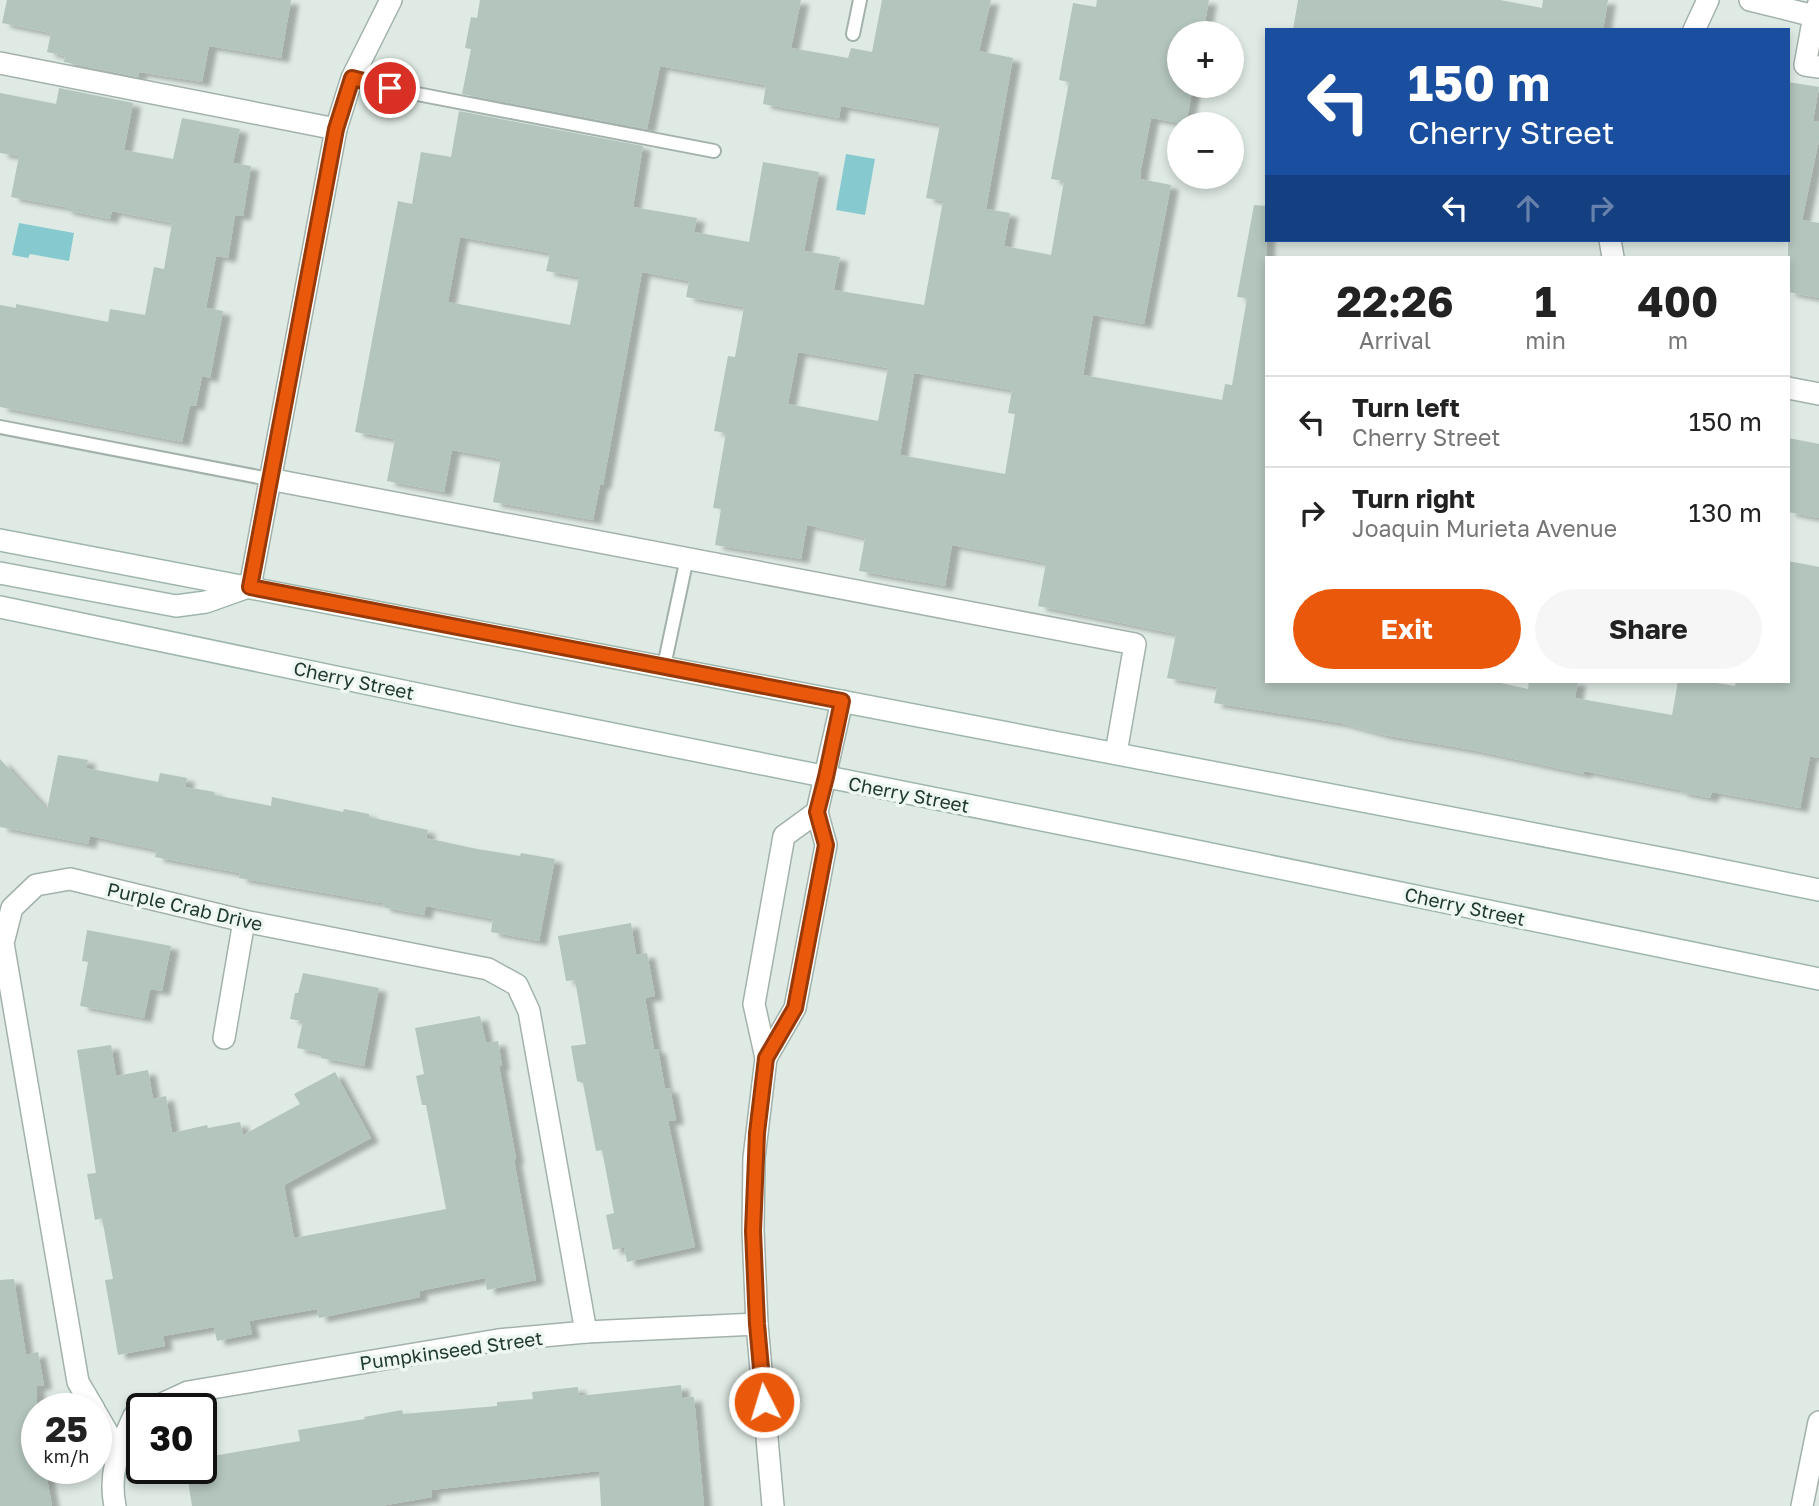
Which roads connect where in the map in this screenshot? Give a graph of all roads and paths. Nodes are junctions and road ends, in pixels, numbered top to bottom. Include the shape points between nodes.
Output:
1 (391, 0) edge
2 (860, 0) edge
3 (1708, 0) edge
4 (1750, 0) edge
5 (1817, 10) edge
6 (1695, 28) edge
7 (853, 34) dead end
8 (0, 63) edge
9 (1819, 67) edge
10 (352, 78) junction
11 (336, 129) junction
12 (714, 151) dead end
13 (1790, 388) edge
14 (1819, 394) edge
15 (0, 427) edge
16 (269, 479) junction
17 (0, 540) edge
18 (687, 558) junction
19 (0, 573) edge
20 (250, 587) junction
21 (0, 607) edge
22 (664, 666) junction
23 (842, 701) junction
24 (1116, 753) junction
25 (826, 777) junction
26 (817, 812) junction
27 (1819, 890) edge
28 (244, 921) junction
29 (1819, 979) edge
30 (224, 1038) dead end
31 (766, 1058) junction
32 (757, 1324) junction
33 (586, 1332) junction
34 (84, 1393) edge
35 (186, 1393) edge
36 (1819, 1422) edge
37 (126, 1435) edge
38 (112, 1441) edge
39 (118, 1451) junction
40 (1814, 1474) edge
41 (115, 1506) edge
42 (773, 1506) edge
43 (1802, 1506) edge

1 - 10 street
2 - 7 lane
3 - 6 street
4 - 5 street
5 - 9 street via 1805,65
8 - 11 street
10 - 11 street
10 - 12 lane
11 - 16 street
13 - 14 street
15 - 16 lane
16 - 18 street
16 - 20 street
17 - 20 street
18 - 22 lane
18 - 24 street via 1135,644
19 - 20 street via 176,606 206,602
20 - 22 street
21 - 25 street, Cherry Street
22 - 23 street
23 - 24 street
23 - 25 street
24 - 27 street
25 - 26 street
25 - 29 street, Cherry Street
26 - 31 street via 826,845 795,1008
26 - 31 street via 784,836 754,1004
28 - 30 street
28 - 33 street, Purple Crab Drive via 488,969 517,985 529,1011
28 - 34 street, Purple Crab Drive via 70,879 36,885 12,908 3,943 78,1382
31 - 32 street via 754,1158
32 - 33 street, Pumpkinseed Street
32 - 42 street
33 - 35 street, Pumpkinseed Street via 498,1340
36 - 40 street
37 - 39 street
38 - 39 street, Purple Crab Drive
39 - 41 street via 111,1489
40 - 43 street

